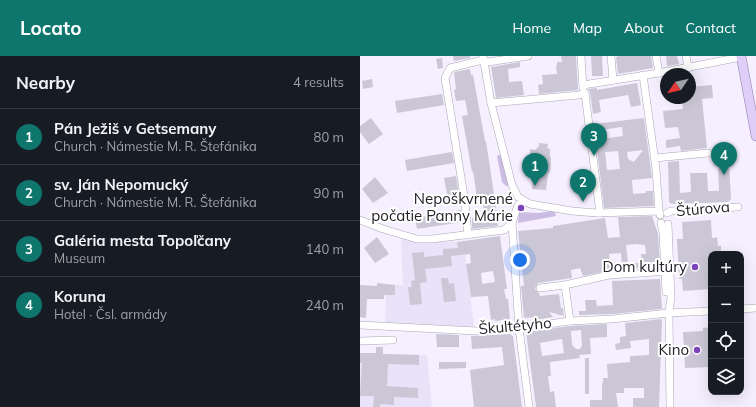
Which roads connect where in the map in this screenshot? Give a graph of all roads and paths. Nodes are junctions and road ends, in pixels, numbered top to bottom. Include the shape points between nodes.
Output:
1 (528, 56) edge
2 (581, 56) edge
3 (611, 56) edge
4 (656, 56) edge
5 (686, 56) edge
6 (741, 56) edge
7 (483, 58) edge
8 (688, 68) joint
9 (659, 73) joint
10 (643, 75) junction
11 (613, 80) junction
12 (583, 85) junction
13 (582, 94) junction
14 (491, 103) junction
15 (756, 136) edge
16 (708, 153) dead end
17 (654, 158) junction
18 (524, 202) junction
19 (738, 207) dead end
20 (598, 213) junction
21 (663, 217) junction
22 (360, 220) edge
23 (512, 226) junction
24 (468, 235) junction
25 (668, 271) junction
26 (565, 285) junction
27 (540, 288) dead end
28 (756, 308) edge
29 (744, 309) edge
30 (708, 311) edge
31 (669, 313) junction
32 (570, 321) junction
33 (360, 325) edge
34 (380, 326) junction
35 (519, 328) junction
36 (379, 339) junction
37 (393, 340) dead end
38 (360, 341) edge
39 (529, 407) edge
40 (670, 407) edge

1 - 7 street via 488,62
2 - 12 street
3 - 11 street
4 - 9 street
5 - 8 street
6 - 8 street
6 - 15 main road
7 - 14 street
7 - 24 street via 450,68 445,78
9 - 10 street
10 - 11 street
10 - 17 street
11 - 12 street
12 - 13 street
13 - 14 street
13 - 20 street via 585,93
14 - 18 street via 512,185 518,197
16 - 17 street
17 - 21 street
18 - 20 street, Štúrova
18 - 23 street via 518,205
19 - 21 street, Štúrova via 671,211
20 - 21 street, Štúrova
21 - 25 street
22 - 24 street via 417,239
23 - 24 street via 504,230
23 - 35 street
25 - 26 street via 609,275
25 - 31 street via 671,298
26 - 27 street
26 - 32 street
28 - 29 street
30 - 31 street, Škultétyho
31 - 32 street, Škultétyho
31 - 40 street
32 - 35 street, Škultétyho
33 - 34 street, Škultétyho
34 - 35 street, Škultétyho via 477,331
34 - 36 street
35 - 39 street
36 - 37 street
36 - 38 street

